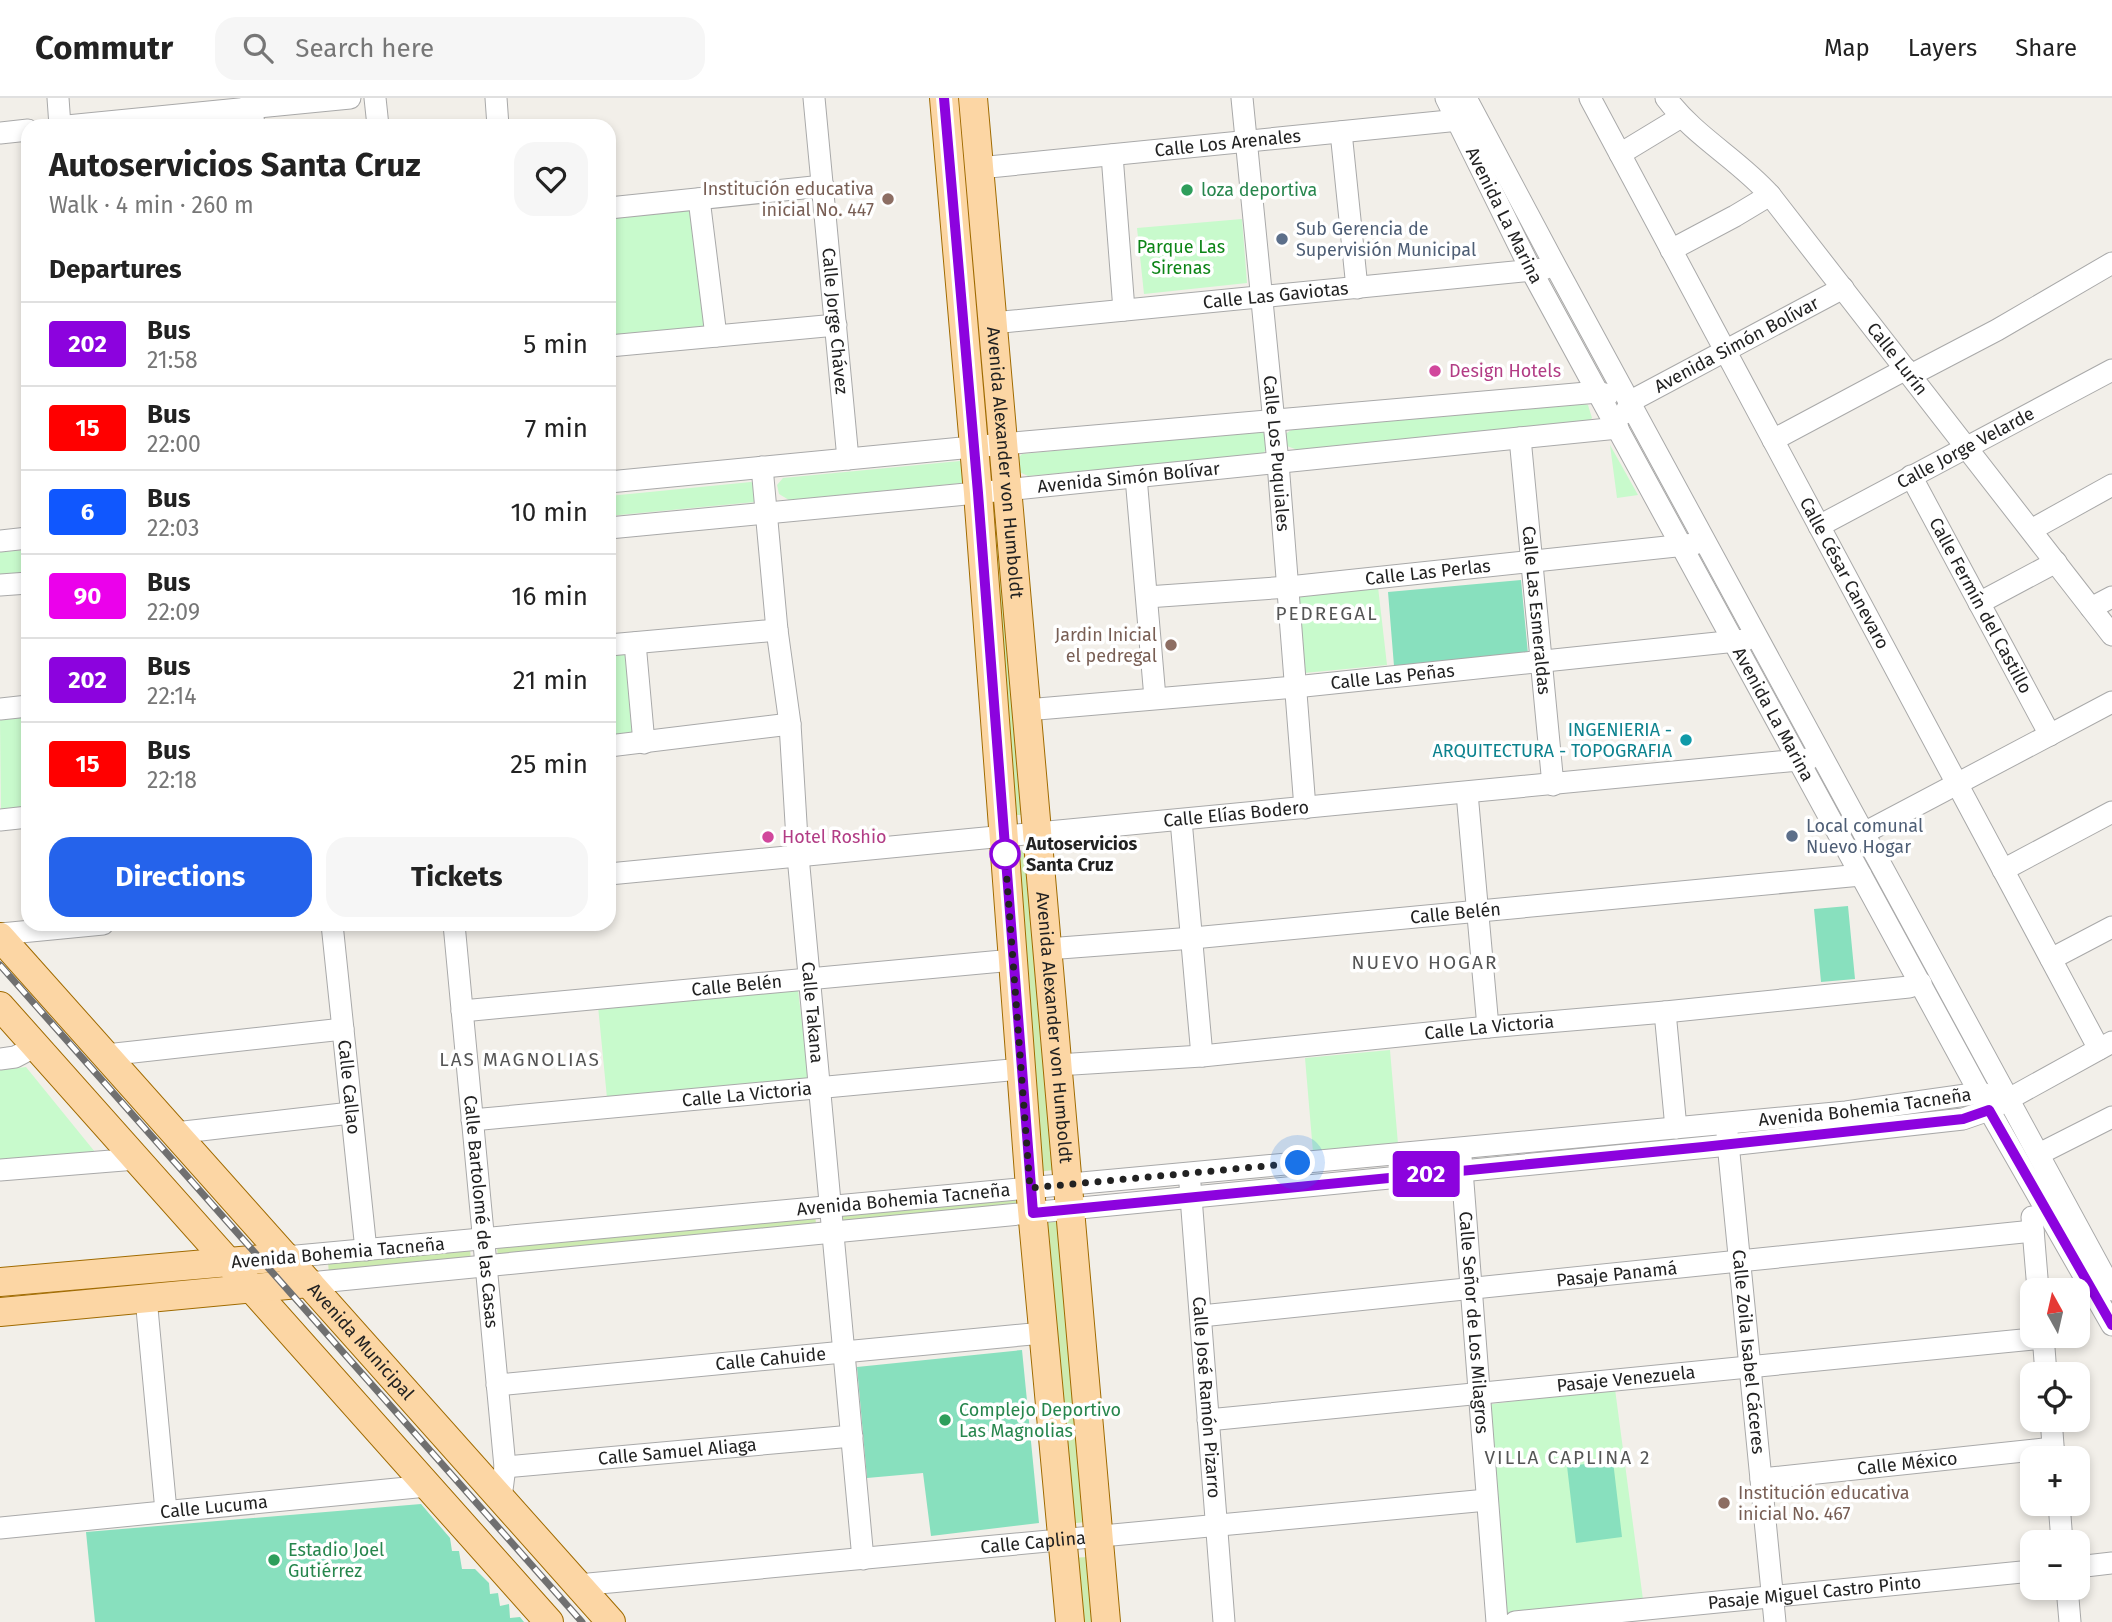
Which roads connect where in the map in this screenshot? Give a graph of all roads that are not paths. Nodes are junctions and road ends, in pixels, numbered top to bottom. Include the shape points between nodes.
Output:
1 (58, 98) edge
2 (350, 98) edge
3 (375, 98) edge
4 (496, 98) edge
5 (814, 98) edge
6 (944, 98) edge
7 (973, 98) edge
8 (1242, 98) edge
9 (1446, 98) edge
10 (1466, 98) edge
11 (1590, 98) edge
12 (1666, 98) edge
13 (252, 111) edge
14 (1681, 117) junction
15 (60, 119) edge
16 (153, 119) edge
17 (377, 119) edge
18 (498, 119) edge
19 (1467, 120) junction
20 (21, 131) edge
21 (1341, 132) junction
22 (0, 133) edge
23 (1247, 141) junction
24 (1620, 154) junction
25 (1112, 155) junction
26 (979, 168) junction
27 (823, 186) junction
28 (1770, 195) junction
29 (699, 199) junction
30 (616, 207) edge
31 (1671, 250) junction
32 (2112, 263) edge
33 (1556, 267) junction
34 (1531, 270) junction
35 (1357, 288) junction
36 (1843, 288) junction
37 (1262, 296) junction
38 (1124, 310) junction
39 (993, 323) junction
40 (836, 325) junction
41 (716, 336) junction
42 (616, 345) edge
43 (1725, 351) junction
44 (2112, 370) edge
45 (1909, 372) junction
46 (1598, 392) junction
47 (1631, 401) junction
48 (1274, 420) junction
49 (1618, 428) junction
50 (1520, 438) junction
51 (1773, 440) junction
52 (1003, 444) junction
53 (974, 447) junction
54 (1967, 447) junction
55 (848, 459) junction
56 (1278, 463) junction
57 (762, 467) junction
58 (1911, 476) junction
59 (1136, 477) junction
60 (616, 481) edge
61 (2112, 485) edge
62 (1007, 490) junction
63 (978, 493) junction
64 (766, 513) junction
65 (1819, 526) junction
66 (616, 527) edge
67 (2031, 530) junction
68 (21, 539) edge
69 (0, 541) edge
70 (1707, 543) junction
71 (1682, 545) junction
72 (1531, 561) junction
73 (2056, 562) junction
74 (21, 584) edge
75 (0, 585) edge
76 (1289, 587) junction
77 (1147, 597) junction
78 (2112, 597) edge
79 (1979, 603) junction
80 (2091, 608) junction
81 (777, 630) junction
82 (2112, 635) edge
83 (1759, 638) junction
84 (1734, 641) junction
85 (635, 643) junction
86 (616, 644) edge
87 (1541, 661) junction
88 (1295, 687) junction
89 (1155, 698) junction
90 (2112, 702) edge
91 (21, 707) edge
92 (0, 709) edge
93 (1026, 710) junction
94 (790, 724) junction
95 (2050, 735) junction
96 (644, 743) junction
97 (616, 745) edge
98 (1823, 757) junction
99 (1799, 760) junction
100 (1957, 784) junction
101 (1553, 785) junction
102 (1467, 793) junction
103 (1305, 808) junction
104 (2112, 812) edge
105 (21, 818) edge
106 (0, 820) edge
107 (1181, 820) junction
108 (1037, 834) junction
109 (1864, 834) junction
110 (1004, 837) junction
111 (798, 856) junction
112 (2003, 870) junction
113 (616, 873) edge
114 (1861, 875) junction
115 (1478, 911) junction
116 (2112, 927) edge
117 (43, 931) edge
118 (333, 931) edge
119 (455, 931) edge
120 (0, 936) edge
121 (1193, 937) junction
122 (1047, 949) junction
123 (2051, 959) junction
124 (1013, 960) junction
125 (809, 979) junction
126 (1921, 983) junction
127 (0, 1006) edge
128 (462, 1011) junction
129 (1665, 1013) junction
130 (1488, 1027) junction
131 (343, 1029) junction
132 (2106, 1045) edge
133 (36, 1046) junction
134 (106, 1055) junction
135 (1202, 1056) junction
136 (0, 1059) edge
137 (1057, 1065) junction
138 (1021, 1069) junction
139 (819, 1087) junction
140 (1992, 1101) junction
141 (351, 1113) junction
142 (2112, 1117) edge
143 (472, 1120) junction
144 (1676, 1128) junction
145 (175, 1133) junction
146 (1728, 1134) junction
147 (1460, 1148) junction
148 (2039, 1154) junction
149 (136, 1159) junction
150 (0, 1170) edge
151 (1462, 1171) junction
152 (1190, 1173) junction
153 (2028, 1180) junction
154 (1069, 1197) junction
155 (1191, 1197) junction
156 (1031, 1200) junction
157 (830, 1207) junction
158 (2033, 1230) junction
159 (833, 1232) junction
160 (484, 1239) junction
161 (366, 1250) junction
162 (286, 1257) junction
163 (1740, 1260) junction
164 (229, 1263) junction
165 (486, 1266) junction
166 (109, 1272) junction
167 (2037, 1278) edge
168 (0, 1282) edge
169 (309, 1283) junction
170 (253, 1290) junction
171 (1471, 1290) junction
172 (2112, 1290) edge
173 (146, 1298) junction
174 (112, 1302) junction
175 (0, 1312) edge
176 (1200, 1316) junction
177 (2112, 1325) edge
178 (1043, 1333) junction
179 (2020, 1339) edge
180 (844, 1351) junction
181 (1750, 1367) junction
182 (497, 1385) junction
183 (1479, 1393) junction
184 (1208, 1420) junction
185 (852, 1436) junction
186 (2020, 1456) edge
187 (505, 1467) junction
188 (1761, 1479) junction
189 (427, 1486) junction
190 (501, 1498) junction
191 (1487, 1500) junction
192 (166, 1511) junction
193 (1216, 1526) junction
194 (0, 1528) edge
195 (1098, 1537) junction
196 (1061, 1540) junction
197 (863, 1559) junction
198 (2112, 1563) edge
199 (2090, 1566) edge
200 (2020, 1572) edge
201 (578, 1585) junction
202 (1773, 1597) junction
203 (2068, 1600) edge
204 (549, 1622) edge
205 (611, 1622) edge
206 (1070, 1622) edge
207 (1106, 1622) edge
208 (1224, 1622) edge
209 (1497, 1622) edge
210 (1515, 1622) edge
211 (1775, 1622) edge
212 (2070, 1622) edge

1 - 15 street
2 - 13 street
3 - 17 street
4 - 18 street
5 - 27 street, Calle Jorge Chávez
6 - 53 main road, Avenida Alexander von Humboldt
7 - 26 main road, Avenida Alexander von Humboldt
8 - 23 street, Calle Los Puquiales
9 - 19 street, Avenida La Marina
10 - 19 street, Avenida La Marina
11 - 24 street, Calle César Canevaro
12 - 14 street, Calle Lurín
13 - 16 street
14 - 24 street
14 - 28 street, Calle Lurín
19 - 21 street, Calle Los Arenales
19 - 33 street, Avenida La Marina
19 - 34 street, Avenida La Marina
20 - 22 street
21 - 23 street, Calle Los Arenales
21 - 35 street
23 - 25 street, Calle Los Arenales
23 - 37 street, Calle Los Puquiales
24 - 31 street, Calle César Canevaro
25 - 26 street, Calle Los Arenales
25 - 38 street
26 - 39 main road, Avenida Alexander von Humboldt
27 - 29 street
27 - 40 street, Calle Jorge Chávez
28 - 31 street
28 - 36 street, Calle Lurín
29 - 30 street
29 - 41 street
31 - 43 street, Calle César Canevaro
32 - 45 street via 1997,330
33 - 34 street, Calle Las Gaviotas
33 - 47 street, Avenida La Marina
34 - 35 street, Calle Las Gaviotas
34 - 46 street, Avenida La Marina
35 - 37 street, Calle Las Gaviotas
36 - 43 street, Avenida Simón Bolívar
36 - 45 street, Calle Lurín
37 - 38 street, Calle Las Gaviotas
37 - 48 street, Calle Los Puquiales
38 - 39 street, Calle Las Gaviotas
39 - 52 main road, Avenida Alexander von Humboldt
40 - 41 street
40 - 55 street, Calle Jorge Chávez
41 - 42 street
43 - 47 street, Avenida Simón Bolívar
43 - 51 street, Calle César Canevaro
44 - 54 street, Calle Jorge Velarde
45 - 51 street
45 - 54 street, Calle Lurín
46 - 47 street
46 - 48 street
46 - 49 street, Avenida La Marina
47 - 49 street
47 - 70 street, Avenida La Marina
48 - 52 street
48 - 56 street, Calle Los Puquiales
49 - 50 street, Avenida Simón Bolívar
49 - 71 street, Avenida La Marina
50 - 56 street, Avenida Simón Bolívar
50 - 72 street, Calle Las Esmeraldas
51 - 65 street, Calle César Canevaro
52 - 53 street
52 - 62 main road, Avenida Alexander von Humboldt
53 - 55 street
53 - 63 main road, Avenida Alexander von Humboldt
54 - 58 street, Calle Jorge Velarde
54 - 67 street, Calle Lurín
55 - 57 street
56 - 59 street, Avenida Simón Bolívar
56 - 76 street, Calle Los Puquiales
57 - 60 street
57 - 64 street, Calle Takana
58 - 65 street, Calle Jorge Velarde
58 - 79 street, Calle Fermín del Castillo
59 - 62 street, Avenida Simón Bolívar
59 - 77 street
61 - 67 street
62 - 63 street, Avenida Simón Bolívar
62 - 93 main road, Avenida Alexander von Humboldt
63 - 64 street, Avenida Simón Bolívar
63 - 110 main road, Avenida Alexander von Humboldt
64 - 66 street, Avenida Simón Bolívar
64 - 81 street, Calle Takana
65 - 100 street, Calle César Canevaro
67 - 73 street, Calle Lurín
68 - 69 street
70 - 71 street, Calle Las Perlas
70 - 83 street, Avenida La Marina
71 - 72 street, Calle Las Perlas
71 - 84 street, Avenida La Marina
72 - 76 street, Calle Las Perlas
72 - 87 street, Calle Las Esmeraldas
73 - 79 street
73 - 80 street, Calle Lurín
74 - 75 street
76 - 77 street, Calle Las Perlas
76 - 88 street, Calle Los Puquiales
77 - 89 street
78 - 80 street
79 - 95 street, Calle Fermín del Castillo
80 - 82 street, Calle Lurín
81 - 85 street
81 - 94 street, Calle Takana
83 - 84 street, Calle Las Peñas
83 - 98 street, Avenida La Marina
84 - 87 street, Calle Las Peñas
84 - 99 street, Avenida La Marina
85 - 86 street
85 - 96 street
87 - 88 street, Calle Las Peñas
87 - 101 street, Calle Las Esmeraldas
88 - 89 street, Calle Las Peñas
88 - 103 street, Calle Los Puquiales
89 - 93 street, Calle Las Peñas
90 - 95 street
91 - 92 street
93 - 108 main road, Avenida Alexander von Humboldt
94 - 96 street
94 - 111 street, Calle Takana
95 - 100 street
96 - 97 street
98 - 99 street, Calle Elías Bodero
98 - 109 street, Avenida La Marina
99 - 101 street, Calle Elías Bodero
99 - 114 street, Avenida La Marina
100 - 109 street
100 - 112 street, Calle César Canevaro
101 - 102 street, Calle Elías Bodero
102 - 103 street, Calle Elías Bodero
102 - 115 street
103 - 107 street, Calle Elías Bodero
104 - 112 street
105 - 106 street
107 - 108 street, Calle Elías Bodero
107 - 121 street
108 - 110 street, Calle Elías Bodero
108 - 122 main road, Avenida Alexander von Humboldt
109 - 140 street, Avenida La Marina
110 - 111 street, Calle Elías Bodero
110 - 124 main road, Avenida Alexander von Humboldt
111 - 113 street, Calle Elías Bodero
111 - 125 street, Calle Takana
112 - 123 street, Calle César Canevaro
114 - 115 street, Calle Belén
114 - 126 street, Avenida La Marina
115 - 121 street, Calle Belén
115 - 130 street
116 - 123 street
117 - 120 street
118 - 131 street, Calle Callao
119 - 128 street, Calle Bartolomé de las Casas
120 - 134 main road, Avenida Municipal
121 - 122 street, Calle Belén
121 - 135 street
122 - 137 main road, Avenida Alexander von Humboldt
123 - 132 street, Calle César Canevaro
124 - 125 street, Calle Belén
124 - 138 main road, Avenida Alexander von Humboldt
125 - 128 street, Calle Belén
125 - 139 street, Calle Takana
126 - 129 street, Calle La Victoria
126 - 140 street, Avenida La Marina
127 - 133 main road
128 - 143 street, Calle Bartolomé de las Casas
129 - 130 street, Calle La Victoria
129 - 144 street
130 - 135 street, Calle La Victoria
131 - 134 street
131 - 141 street, Calle Callao
132 - 140 street
133 - 136 street
133 - 149 main road
134 - 145 main road, Avenida Municipal
135 - 137 street, Calle La Victoria
137 - 154 main road, Avenida Alexander von Humboldt
138 - 139 street, Calle La Victoria
138 - 156 main road, Avenida Alexander von Humboldt
139 - 143 street, Calle La Victoria
139 - 157 street, Calle Takana
140 - 146 street, Avenida Bohemia Tacneña via 1846,1112
140 - 148 street, Avenida La Marina
140 - 153 street, Avenida La Marina
141 - 145 street
141 - 161 street, Calle Callao
142 - 148 street
143 - 160 street, Calle Bartolomé de las Casas
144 - 146 street, Avenida Bohemia Tacneña
144 - 147 street, Avenida Bohemia Tacneña
145 - 162 main road, Avenida Municipal
146 - 151 street, Avenida Bohemia Tacneña
146 - 163 street, Calle Zoila Isabel Cáceres
147 - 151 street, Calle Señor de Los Milagros
147 - 152 street, Avenida Bohemia Tacneña
148 - 172 street, Avenida La Marina
149 - 150 street
149 - 164 main road
151 - 155 street, Avenida Bohemia Tacneña
151 - 171 street, Calle Señor de Los Milagros
152 - 154 street, Avenida Bohemia Tacneña
152 - 155 street, Calle José Ramón Pizarro
153 - 158 street
153 - 177 street, Avenida La Marina
154 - 155 street, Avenida Bohemia Tacneña
154 - 156 street, Avenida Bohemia Tacneña
154 - 195 main road, Avenida Alexander von Humboldt
155 - 176 street, Calle José Ramón Pizarro
156 - 157 street, Avenida Bohemia Tacneña
156 - 159 street, Avenida Bohemia Tacneña
156 - 178 main road, Avenida Alexander von Humboldt
157 - 159 street, Calle Takana
157 - 160 street, Avenida Bohemia Tacneña
158 - 163 street, Pasaje Panamá
158 - 167 street
159 - 165 street, Avenida Bohemia Tacneña
159 - 180 street, Calle Takana
160 - 161 street, Avenida Bohemia Tacneña
160 - 165 street, Calle Bartolomé de las Casas
161 - 162 street, Avenida Bohemia Tacneña
162 - 164 main road, Avenida Bohemia Tacneña
162 - 169 main road, Avenida Municipal
163 - 171 street, Pasaje Panamá
163 - 181 street, Calle Zoila Isabel Cáceres
164 - 166 main road, Avenida Bohemia Tacneña
164 - 170 main road
165 - 169 street, Avenida Bohemia Tacneña
165 - 182 street, Calle Bartolomé de las Casas
166 - 168 main road, Avenida Bohemia Tacneña
166 - 174 main road
169 - 170 main road, Avenida Bohemia Tacneña
169 - 190 main road, Avenida Municipal
170 - 173 main road, Avenida Bohemia Tacneña
170 - 189 main road
171 - 176 street, Pasaje Panamá
171 - 183 street, Calle Señor de Los Milagros
173 - 174 main road, Avenida Bohemia Tacneña
173 - 192 street
174 - 175 main road, Avenida Bohemia Tacneña
176 - 184 street, Calle José Ramón Pizarro
178 - 180 street, Calle Cahuide
178 - 196 main road, Avenida Alexander von Humboldt
179 - 181 street, Pasaje Venezuela
180 - 182 street, Calle Cahuide
180 - 185 street, Calle Takana
181 - 183 street, Pasaje Venezuela
181 - 188 street, Calle Zoila Isabel Cáceres
182 - 187 street, Calle Bartolomé de las Casas
183 - 184 street, Pasaje Venezuela
183 - 191 street, Calle Señor de Los Milagros
184 - 193 street, Calle José Ramón Pizarro
185 - 187 street, Calle Samuel Aliaga
185 - 197 street, Calle Takana
186 - 188 street, Calle México
187 - 190 street, Calle Bartolomé de las Casas
188 - 202 street, Calle Zoila Isabel Cáceres
189 - 192 street, Calle Lucuma
189 - 204 main road
190 - 201 main road, Avenida Municipal
191 - 193 street, Calle Caplina
191 - 209 street, Calle Señor de Los Milagros
192 - 194 street, Calle Lucuma
193 - 195 street, Calle Caplina
193 - 208 street, Calle José Ramón Pizarro
195 - 196 street, Calle Caplina
195 - 207 main road, Avenida Alexander von Humboldt
196 - 197 street, Calle Caplina
196 - 206 main road, Avenida Alexander von Humboldt
197 - 201 street, Calle Caplina
198 - 199 street
200 - 202 street, Pasaje Miguel Castro Pinto
201 - 205 main road, Avenida Municipal
202 - 210 street, Pasaje Miguel Castro Pinto
202 - 211 street, Calle Zoila Isabel Cáceres
203 - 212 street

